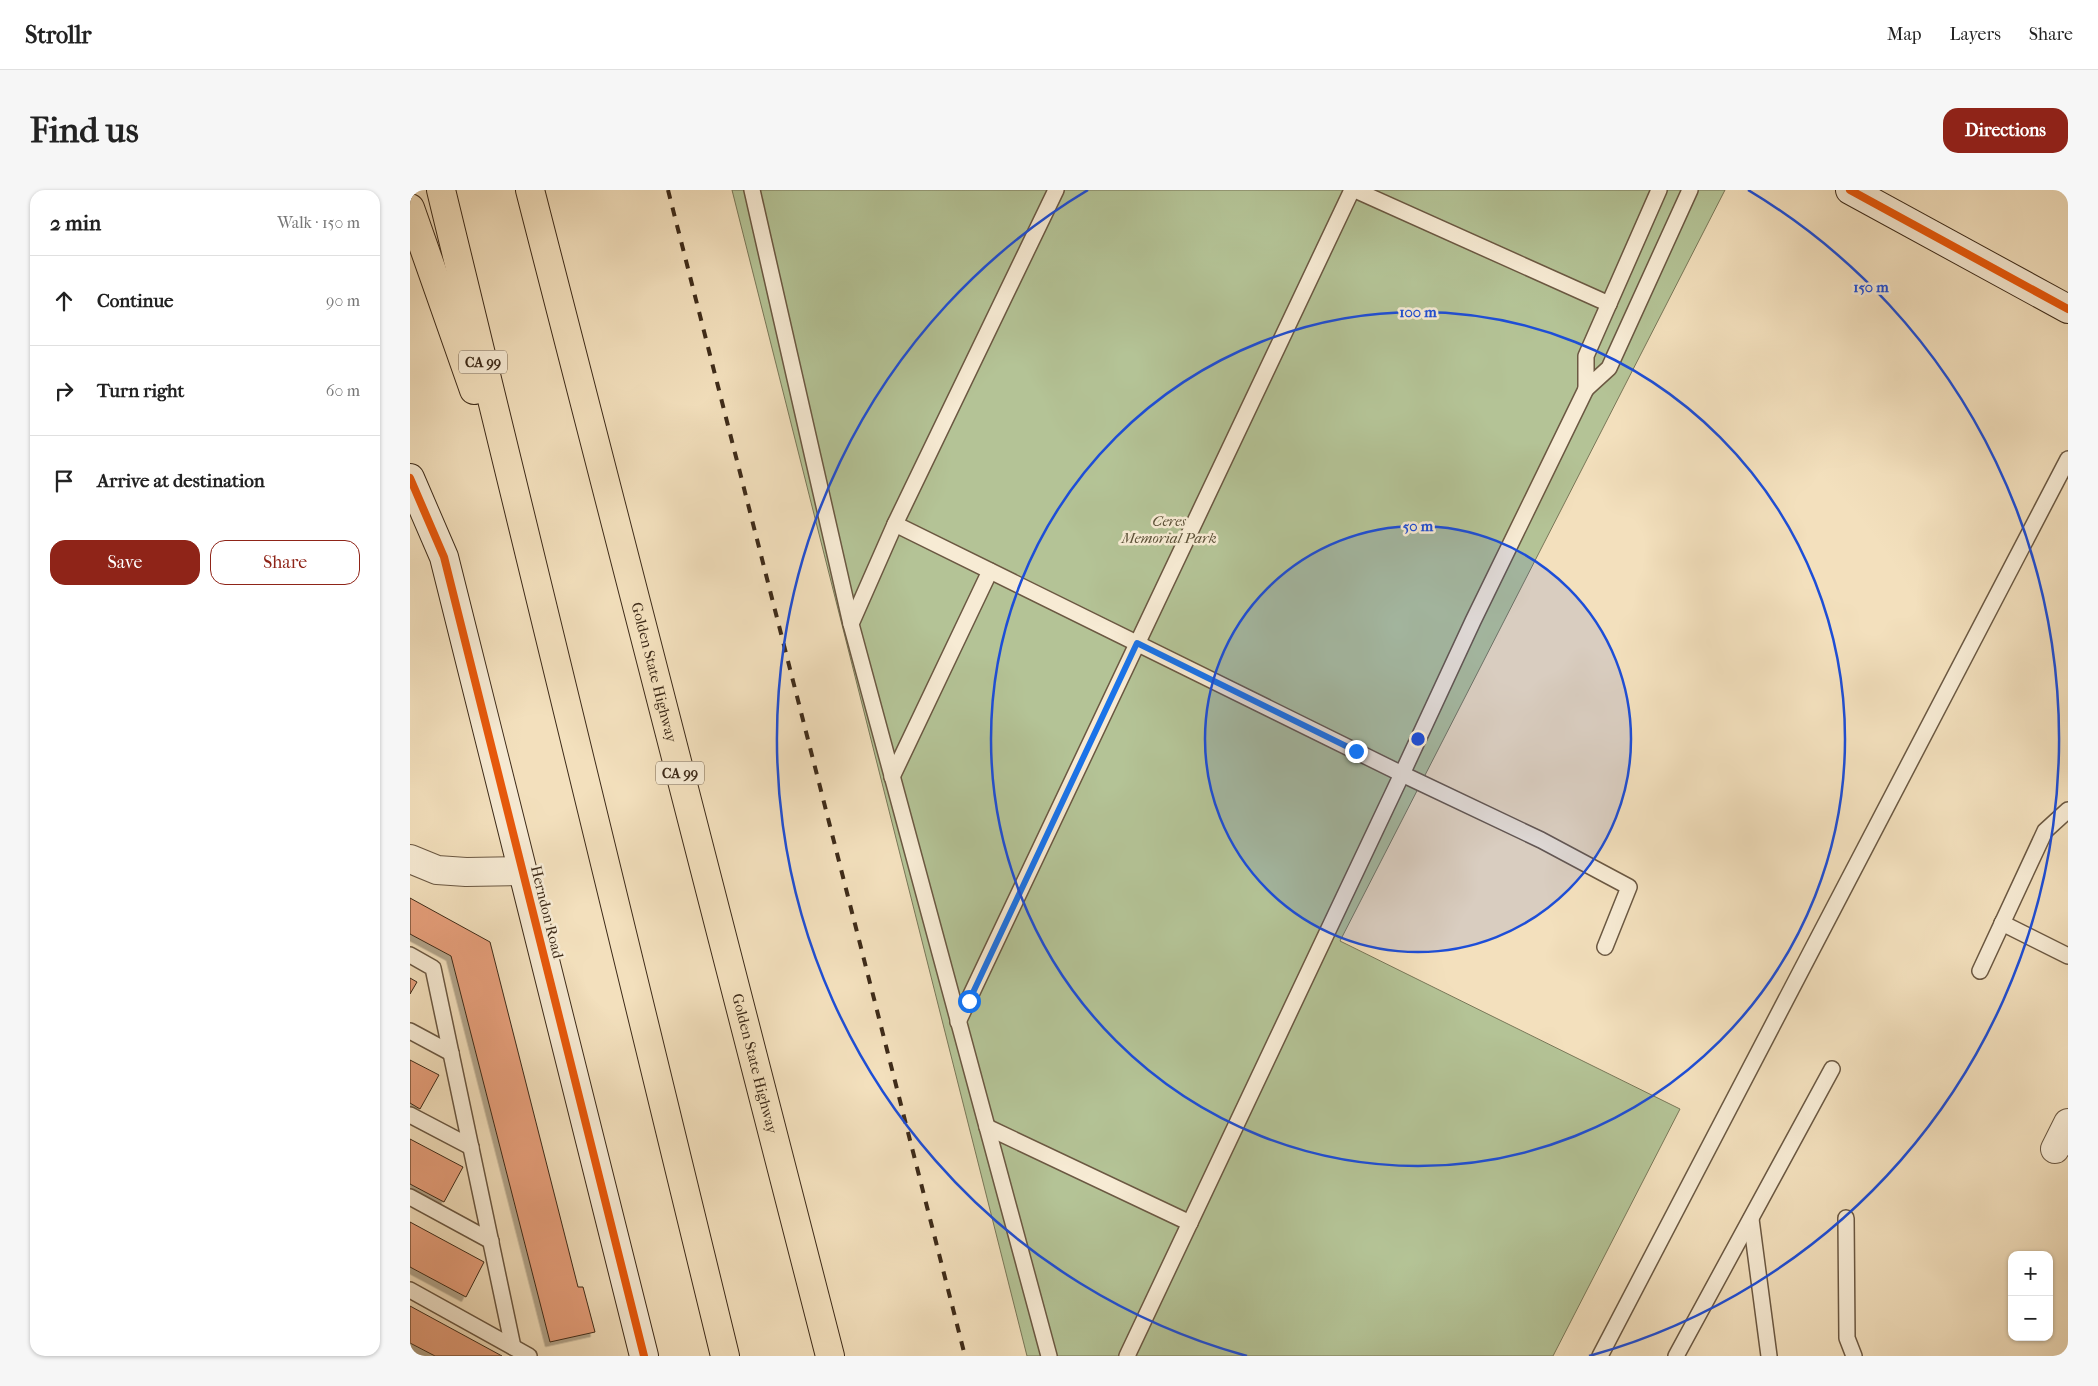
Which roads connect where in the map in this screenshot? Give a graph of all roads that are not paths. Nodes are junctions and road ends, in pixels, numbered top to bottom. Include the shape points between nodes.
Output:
1 (442, 190) edge
2 (530, 190) edge
3 (752, 190) edge
4 (1056, 190) edge
5 (1354, 190) edge
6 (1659, 190) edge
7 (1690, 190) edge
8 (1861, 193) edge
9 (410, 208) edge
10 (1609, 304) junction
11 (2068, 309) edge
12 (1586, 389) junction
13 (2068, 459) edge
14 (410, 478) edge
15 (895, 524) junction
16 (524, 533) junction
17 (990, 571) junction
18 (851, 624) junction
19 (1137, 643) junction
20 (1402, 774) junction
21 (892, 777) junction
22 (2068, 810) edge
23 (410, 859) edge
24 (522, 871) junction
25 (2002, 924) junction
26 (1605, 947) dead end
27 (410, 955) edge
28 (2068, 956) edge
29 (1980, 971) dead end
30 (958, 1022) junction
31 (410, 1031) edge
32 (451, 1053) junction
33 (1832, 1069) dead end
34 (410, 1115) edge
35 (2068, 1123) edge
36 (987, 1127) junction
37 (470, 1147) junction
38 (2055, 1149) dead end
39 (410, 1197) edge
40 (1846, 1218) dead end
41 (1750, 1219) junction
42 (1190, 1223) junction
43 (491, 1241) junction
44 (410, 1290) edge
45 (513, 1347) junction
46 (529, 1356) edge
47 (644, 1356) edge
48 (725, 1356) edge
49 (830, 1356) edge
50 (1049, 1356) edge
51 (1127, 1356) edge
52 (1600, 1356) edge
53 (1676, 1356) edge
54 (1769, 1356) edge
55 (1854, 1356) edge

1 - 16 highway, CA 99
2 - 49 highway, Golden State Highway / CA 99
3 - 18 lane
4 - 15 lane
5 - 10 lane
5 - 19 lane
6 - 10 lane
7 - 12 lane via 1609,368
8 - 11 street
9 - 16 highway
10 - 12 lane via 1586,356
12 - 20 lane
13 - 52 lane
14 - 24 street, Herndon Road via 444,557
15 - 17 lane
15 - 18 lane
16 - 48 highway, CA 99
17 - 19 lane
17 - 21 lane
18 - 21 lane
19 - 20 lane
19 - 30 lane
20 - 26 lane via 1541,840 1629,887
20 - 42 lane
21 - 30 lane
22 - 25 lane via 2045,831
23 - 24 street via 437,870
24 - 47 street, Herndon Road
25 - 28 lane
25 - 29 lane
27 - 32 lane via 433,968
30 - 36 lane
31 - 32 lane
32 - 37 lane
33 - 41 lane
34 - 37 lane
35 - 38 street
36 - 42 lane
36 - 50 lane
37 - 43 lane
39 - 43 lane
40 - 55 lane via 1847,1338
41 - 53 lane
41 - 54 lane
42 - 51 lane
43 - 45 lane
44 - 45 lane
45 - 46 lane

